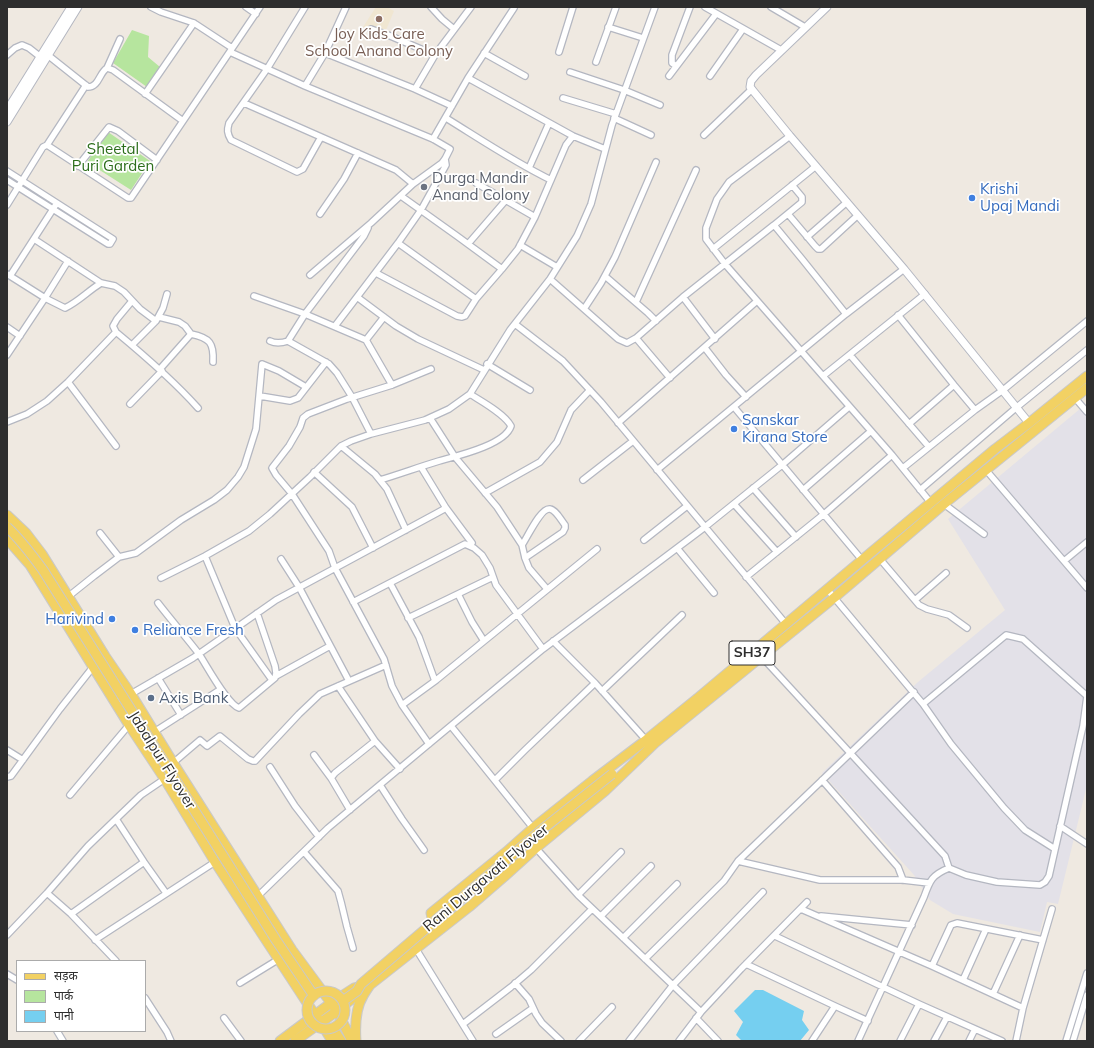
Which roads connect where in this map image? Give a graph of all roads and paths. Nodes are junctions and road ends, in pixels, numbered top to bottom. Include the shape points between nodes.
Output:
1 (71, 7) edge
2 (78, 7) edge
3 (151, 7) edge
4 (246, 7) edge
5 (260, 7) edge
6 (305, 7) edge
7 (346, 7) edge
8 (471, 7) edge
9 (573, 7) edge
10 (616, 7) edge
11 (655, 7) edge
12 (690, 7) edge
13 (705, 7) edge
14 (771, 7) edge
15 (826, 7) edge
16 (434, 8) edge
17 (514, 8) edge
18 (256, 14) junction
19 (716, 14) junction
20 (194, 23) junction
21 (608, 27) junction
22 (805, 27) junction
23 (371, 29) dead end
24 (454, 29) junction
25 (743, 29) junction
26 (643, 38) junction
27 (120, 39) dead end
28 (231, 50) junction
29 (781, 50) junction
30 (559, 52) dead end
31 (325, 53) junction
32 (484, 53) junction
33 (7, 54) edge
34 (435, 55) junction
35 (45, 58) junction
36 (596, 62) dead end
37 (676, 66) junction
38 (107, 68) junction
39 (267, 69) junction
40 (570, 72) dead end
41 (525, 76) dead end
42 (669, 76) dead end
43 (710, 76) dead end
44 (468, 78) junction
45 (86, 85) junction
46 (305, 86) junction
47 (415, 89) junction
48 (752, 89) junction
49 (624, 90) junction
50 (145, 94) junction
51 (564, 98) dead end
52 (244, 102) junction
53 (660, 104) dead end
54 (452, 106) junction
55 (7, 110) edge
56 (615, 116) junction
57 (446, 118) junction
58 (183, 121) junction
59 (7, 122) edge
60 (549, 123) junction
61 (651, 135) dead end
62 (704, 135) dead end
63 (573, 136) junction
64 (790, 136) junction
65 (322, 137) junction
66 (433, 139) junction
67 (47, 145) junction
68 (605, 149) junction
69 (358, 153) junction
70 (445, 159) junction
71 (157, 160) junction
72 (656, 162) dead end
73 (78, 166) junction
74 (816, 166) junction
75 (529, 168) junction
76 (696, 170) dead end
77 (7, 171) edge
78 (7, 180) edge
79 (551, 180) junction
80 (22, 181) junction
81 (476, 183) dead end
82 (413, 184) junction
83 (792, 185) junction
84 (18, 187) junction
85 (401, 196) junction
86 (506, 200) junction
87 (847, 202) junction
88 (57, 203) junction
89 (7, 205) edge
90 (53, 209) junction
91 (421, 210) junction
92 (320, 214) dead end
93 (788, 214) junction
94 (858, 215) junction
95 (535, 217) junction
96 (774, 225) junction
97 (369, 226) junction
98 (807, 237) junction
99 (34, 239) junction
100 (398, 243) junction
101 (468, 244) junction
102 (520, 245) junction
103 (713, 249) junction
104 (68, 261) junction
105 (725, 264) junction
106 (557, 267) junction
107 (502, 269) junction
108 (904, 269) junction
109 (376, 272) junction
110 (9, 275) edge
111 (310, 275) dead end
112 (605, 276) junction
113 (550, 279) junction
114 (101, 282) junction
115 (167, 294) dead end
116 (925, 294) junction
117 (254, 296) dead end
118 (357, 297) junction
119 (683, 297) junction
120 (45, 298) junction
121 (476, 299) junction
122 (132, 301) junction
123 (636, 302) junction
124 (757, 302) junction
125 (584, 309) junction
126 (305, 314) junction
127 (846, 314) junction
128 (898, 315) junction
129 (384, 317) junction
130 (157, 319) junction
131 (656, 321) junction
132 (1087, 321) edge
133 (515, 324) junction
134 (335, 326) junction
135 (7, 327) edge
136 (116, 332) junction
137 (191, 334) junction
138 (20, 336) junction
139 (636, 338) junction
140 (715, 339) junction
141 (366, 340) junction
142 (270, 341) dead end
143 (288, 341) junction
144 (132, 345) junction
145 (705, 348) junction
146 (1087, 350) edge
147 (801, 351) junction
148 (7, 355) edge
149 (850, 355) junction
150 (214, 362) dead end
151 (326, 362) junction
152 (486, 367) junction
153 (430, 369) dead end
154 (161, 370) junction
155 (823, 376) junction
156 (1087, 376) edge
157 (670, 378) junction
158 (68, 382) junction
159 (392, 385) junction
160 (954, 385) junction
161 (306, 388) junction
162 (1087, 388) edge
163 (530, 390) dead end
164 (590, 390) junction
165 (1003, 390) junction
166 (470, 394) junction
167 (260, 396) junction
168 (352, 397) junction
169 (746, 397) junction
170 (1075, 398) junction
171 (130, 404) dead end
172 (734, 407) junction
173 (849, 407) junction
174 (1017, 407) junction
175 (198, 408) dead end
176 (975, 410) junction
177 (1087, 412) edge
178 (430, 418) junction
179 (7, 422) edge
180 (618, 423) junction
181 (1029, 423) junction
182 (909, 424) junction
183 (871, 431) junction
184 (371, 434) junction
185 (633, 441) junction
186 (116, 446) dead end
187 (341, 446) junction
188 (928, 448) junction
189 (892, 455) junction
190 (455, 457) junction
191 (782, 465) junction
192 (422, 467) junction
193 (903, 468) junction
194 (657, 470) junction
195 (986, 470) junction
196 (314, 472) junction
197 (380, 480) junction
198 (583, 480) dead end
199 (754, 488) junction
200 (803, 490) junction
201 (920, 490) junction
202 (485, 493) junction
203 (292, 494) junction
204 (931, 503) junction
205 (734, 504) junction
206 (944, 504) junction
207 (687, 506) junction
208 (446, 508) junction
209 (824, 514) junction
210 (7, 515) edge
211 (7, 527) edge
212 (705, 527) junction
213 (406, 530) junction
214 (100, 532) dead end
215 (984, 534) dead end
216 (796, 537) junction
217 (7, 539) edge
218 (644, 540) dead end
219 (1087, 542) edge
220 (472, 543) dead end
221 (522, 545) junction
222 (373, 548) junction
223 (677, 548) junction
224 (597, 549) dead end
225 (777, 552) junction
226 (205, 556) junction
227 (119, 557) junction
228 (525, 558) junction
229 (281, 559) dead end
230 (880, 559) junction
231 (862, 560) junction
232 (1064, 561) junction
233 (335, 568) junction
234 (946, 573) dead end
235 (746, 576) junction
236 (493, 577) junction
237 (160, 578) dead end
238 (390, 583) junction
239 (299, 587) junction
240 (1087, 588) edge
241 (827, 589) junction
242 (547, 590) junction
243 (714, 593) dead end
244 (458, 594) junction
245 (69, 596) junction
246 (834, 597) junction
247 (915, 600) junction
248 (353, 602) junction
249 (158, 603) dead end
250 (257, 613) junction
251 (517, 614) junction
252 (682, 614) dead end
253 (408, 618) junction
254 (786, 624) junction
255 (235, 628) junction
256 (967, 628) dead end
257 (484, 641) junction
258 (553, 641) junction
259 (330, 646) junction
260 (543, 649) junction
261 (758, 653) junction
262 (198, 654) junction
263 (386, 665) junction
264 (93, 667) junction
265 (158, 678) junction
266 (274, 678) junction
267 (349, 681) junction
268 (435, 681) junction
269 (595, 683) junction
270 (338, 686) junction
271 (221, 689) junction
272 (602, 691) junction
273 (914, 692) junction
274 (131, 694) junction
275 (1087, 696) edge
276 (115, 702) junction
277 (923, 704) junction
278 (402, 705) junction
279 (181, 715) junction
280 (129, 724) junction
281 (451, 726) junction
282 (154, 732) junction
283 (646, 740) junction
284 (375, 741) junction
285 (429, 744) junction
286 (7, 750) edge
287 (851, 753) junction
288 (314, 755) dead end
289 (623, 757) junction
290 (23, 760) junction
291 (175, 766) junction
292 (270, 767) dead end
293 (628, 768) junction
294 (400, 769) junction
295 (612, 774) junction
296 (7, 777) edge
297 (164, 778) junction
298 (331, 778) junction
299 (495, 780) junction
300 (822, 780) junction
301 (380, 785) junction
302 (70, 795) dead end
303 (350, 810) junction
304 (116, 819) junction
305 (1060, 826) junction
306 (533, 828) junction
307 (524, 835) junction
308 (318, 837) junction
309 (1087, 844) edge
310 (536, 848) junction
311 (1055, 849) junction
312 (424, 850) dead end
313 (304, 852) junction
314 (621, 852) dead end
315 (738, 861) junction
316 (144, 862) junction
317 (215, 862) junction
318 (651, 866) dead end
319 (949, 868) junction
320 (902, 880) junction
321 (929, 883) junction
322 (677, 884) dead end
323 (763, 892) dead end
324 (47, 893) junction
325 (166, 893) junction
326 (578, 895) junction
327 (258, 896) junction
328 (808, 902) dead end
329 (592, 909) junction
330 (801, 909) junction
331 (1052, 909) dead end
332 (71, 914) junction
333 (815, 915) junction
334 (601, 916) junction
335 (912, 925) junction
336 (986, 929) junction
337 (436, 933) junction
338 (7, 935) edge
339 (1020, 935) junction
340 (775, 936) junction
341 (623, 938) junction
342 (95, 940) junction
343 (1043, 940) junction
344 (353, 948) dead end
345 (416, 949) junction
346 (899, 952) junction
347 (278, 959) junction
348 (645, 959) junction
349 (115, 960) edge
350 (746, 964) junction
351 (932, 966) junction
352 (1087, 973) edge
353 (7, 974) edge
354 (16, 979) edge
355 (963, 980) junction
356 (240, 983) dead end
357 (515, 983) junction
358 (365, 984) junction
359 (674, 985) junction
360 (883, 987) junction
361 (993, 994) junction
362 (1087, 995) edge
363 (314, 996) junction
364 (341, 999) junction
365 (146, 1000) edge
366 (331, 1003) junction
367 (919, 1004) junction
368 (835, 1006) junction
369 (612, 1007) dead end
370 (533, 1008) junction
371 (1023, 1008) junction
372 (337, 1011) junction
373 (701, 1012) junction
374 (315, 1015) junction
375 (947, 1017) junction
376 (224, 1018) dead end
377 (696, 1018) junction
378 (868, 1021) junction
379 (321, 1022) junction
380 (463, 1024) junction
381 (333, 1029) junction
382 (974, 1029) junction
383 (58, 1032) edge
384 (496, 1034) dead end
385 (63, 1041) edge
386 (171, 1041) edge
387 (241, 1041) edge
388 (280, 1041) edge
389 (295, 1041) edge
390 (332, 1041) edge
391 (341, 1041) edge
392 (352, 1041) edge
393 (356, 1041) edge
394 (474, 1041) edge
395 (561, 1041) edge
396 (579, 1041) edge
397 (629, 1041) edge
398 (678, 1041) edge
399 (718, 1041) edge
400 (812, 1041) edge
401 (858, 1041) edge
402 (900, 1041) edge
403 (934, 1041) edge
404 (969, 1041) edge
405 (1002, 1041) edge
406 (1016, 1041) edge
407 (1066, 1041) edge
408 (1073, 1041) edge

1 - 35 street
2 - 35 street
3 - 20 street
4 - 18 street
5 - 18 street
6 - 39 street
7 - 31 street
8 - 24 street
9 - 30 street
10 - 21 street
11 - 26 street
12 - 37 street via 672,55 672,63
13 - 19 street
14 - 22 street
15 - 22 street
16 - 24 street
17 - 32 street
18 - 28 street
19 - 25 street
19 - 37 street
20 - 28 street
20 - 50 street
21 - 26 street
21 - 36 street
22 - 29 street
23 - 34 street
24 - 34 street
25 - 29 street
25 - 43 street
26 - 49 street
27 - 38 street
28 - 39 street
28 - 58 street
29 - 48 street via 751,81
31 - 46 street
31 - 47 street
32 - 41 street
32 - 44 street
33 - 35 street via 22,45
34 - 47 street
35 - 45 street
35 - 55 street
35 - 59 street
37 - 42 street
38 - 45 street via 96,84 92,87
38 - 50 street
39 - 46 street
39 - 52 street
40 - 49 street
44 - 54 street
44 - 60 street
45 - 67 street
46 - 66 street
47 - 54 street
48 - 62 street
48 - 64 street
49 - 53 street
49 - 56 street
50 - 58 street
51 - 56 street
52 - 65 street
52 - 65 street via 229,123 227,134 231,140 297,172 303,169
54 - 57 street
56 - 61 street
56 - 68 street
57 - 66 street
57 - 75 street
58 - 71 street
60 - 63 street
60 - 75 street
63 - 68 street
63 - 79 street via 566,145
64 - 74 street
64 - 103 street via 730,182 722,192 706,228 706,239
65 - 69 street
66 - 70 street via 450,149
67 - 73 street
67 - 80 street via 43,147
68 - 106 street via 591,204 577,236
69 - 82 street via 396,170
69 - 92 street
70 - 82 street
70 - 91 street via 446,165
71 - 73 street via 109,127
71 - 73 street via 131,198
72 - 112 street
74 - 83 street
74 - 87 street
75 - 79 street
76 - 123 street
77 - 80 street
78 - 84 street
79 - 95 street
80 - 84 street
80 - 88 street
81 - 86 street
82 - 85 street
83 - 93 street via 802,197 802,202
83 - 103 street
84 - 89 street
84 - 90 street
85 - 91 street
85 - 97 street
86 - 95 street
86 - 101 street
87 - 94 street
87 - 98 street
88 - 90 street
88 - 90 street via 113,239 111,243 108,244
90 - 99 street
91 - 100 street
91 - 101 street
93 - 96 street
93 - 98 street
94 - 98 street via 821,250
94 - 108 street
95 - 102 street
96 - 105 street
96 - 127 street
97 - 111 street
97 - 126 street
99 - 104 street
99 - 110 street
100 - 109 street
100 - 121 street
101 - 107 street
102 - 106 street
102 - 107 street
103 - 105 street
104 - 114 street
104 - 120 street
105 - 119 street
105 - 124 street
106 - 113 street
107 - 121 street
108 - 116 street
108 - 127 street
109 - 118 street
109 - 121 street via 457,316 465,316
110 - 120 street
112 - 123 street
112 - 125 street
113 - 125 street
113 - 133 street
114 - 120 street via 65,308
114 - 122 street via 115,286
115 - 130 street
116 - 128 street
116 - 165 street
117 - 126 street
118 - 129 street
118 - 134 street
119 - 131 street
119 - 140 street
120 - 138 street
122 - 130 street
122 - 136 street via 113,326
123 - 131 street
124 - 140 street
124 - 147 street
125 - 139 street via 618,339 628,343
126 - 134 street
126 - 143 street
127 - 147 street
128 - 149 street
128 - 160 street
129 - 141 street
129 - 152 street via 418,339
130 - 137 street via 179,322
130 - 144 street
131 - 139 street
132 - 165 street
133 - 152 street
133 - 164 street via 563,361
134 - 141 street
135 - 138 street
136 - 144 street
136 - 158 street
137 - 150 street via 210,342 214,350
137 - 154 street
138 - 148 street
139 - 157 street
140 - 145 street
141 - 159 street
142 - 143 street
143 - 151 street
144 - 154 street
145 - 157 street
145 - 169 street
146 - 174 street
147 - 155 street
147 - 169 street
149 - 155 street
149 - 182 street
151 - 161 street
151 - 168 street via 337,373
152 - 163 street
152 - 166 street
153 - 159 street
154 - 171 street
154 - 175 street
155 - 173 street
156 - 181 main road, SH37
157 - 180 street
158 - 179 street via 47,401 27,414
158 - 186 street
159 - 168 street
160 - 176 street
160 - 182 street
161 - 167 street via 298,398 290,401
161 - 167 street via 262,364
162 - 170 main road
164 - 180 street
164 - 202 street via 572,410 557,442 540,462
165 - 174 street
165 - 176 street
166 - 178 street
166 - 190 street via 507,420 511,426 494,442
167 - 227 street via 256,429 244,467 235,481 214,500 181,520 136,553
168 - 184 street
168 - 203 street via 303,418 289,446 272,468
169 - 172 street
170 - 177 street
170 - 195 main road
172 - 191 street
172 - 194 street
173 - 183 street
173 - 191 street
174 - 181 street
174 - 201 street
176 - 188 street
178 - 184 street
178 - 190 street
180 - 185 street
181 - 204 main road, SH37
182 - 188 street
183 - 189 street
183 - 200 street
184 - 187 street
185 - 194 street
185 - 198 street
187 - 196 street
187 - 197 street
188 - 193 street
189 - 193 street
189 - 209 street
190 - 192 street
190 - 202 street
191 - 199 street
191 - 200 street
192 - 197 street
192 - 208 street
193 - 201 street
194 - 207 street
195 - 206 main road
195 - 232 street
196 - 203 street
196 - 222 street via 352,507
197 - 213 street via 387,489
199 - 205 street
199 - 216 street
200 - 209 street
201 - 204 street
202 - 221 street
203 - 226 street via 248,531
203 - 233 street via 328,551
204 - 231 main road, SH37
205 - 212 street
205 - 225 street
206 - 215 street
206 - 230 main road
207 - 212 street
207 - 218 street
208 - 213 street
208 - 220 street
209 - 216 street
209 - 231 street
210 - 245 main road via 26,533
211 - 363 main road, Jabalpur Flyover, bridge via 30,551 43,570 276,940
212 - 223 street
212 - 235 street
213 - 222 street
214 - 227 street
216 - 225 street
217 - 264 main road via 30,565
219 - 232 street
221 - 228 street
221 - 228 street via 546,509 556,512 565,524 562,532
222 - 233 street
223 - 243 street
223 - 258 street
224 - 242 street
225 - 235 street
226 - 237 street
226 - 255 street
227 - 245 street
228 - 242 street via 529,568
229 - 239 street
230 - 246 main road
230 - 247 street
231 - 241 main road, SH37
232 - 240 street
233 - 239 street
233 - 248 street
234 - 247 street
235 - 254 street
236 - 238 street via 482,555 465,544
236 - 244 street
236 - 251 street
238 - 248 street
238 - 253 street
239 - 250 street
239 - 259 street
241 - 246 street
241 - 254 main road, SH37
242 - 251 street
244 - 253 street
244 - 257 street
245 - 274 main road
246 - 261 main road
246 - 273 street
247 - 256 street via 923,608 949,615
248 - 263 street
249 - 262 street
250 - 255 street
250 - 266 street via 275,666
251 - 257 street
251 - 260 street
252 - 272 street
253 - 268 street via 419,637
254 - 261 main road, SH37
255 - 262 street
255 - 266 street
257 - 268 street
258 - 260 street
258 - 269 street
259 - 266 street
259 - 267 street
260 - 281 street
261 - 283 main road, SH37
261 - 287 street
261 - 293 main road via 710,699
262 - 265 street
262 - 271 street
263 - 267 street
263 - 278 street via 392,686
264 - 276 main road
264 - 290 street
265 - 274 street
265 - 279 street
266 - 271 street via 239,708
267 - 270 street
268 - 278 street
269 - 272 street
269 - 299 street
270 - 284 street
270 - 291 street via 320,694 255,761 248,759 220,736 207,746 200,740
271 - 279 street
272 - 283 street
273 - 277 street
273 - 287 street
274 - 276 street
274 - 282 main road
275 - 277 street via 1023,639 1006,634
275 - 305 street
276 - 280 main road
277 - 311 street via 951,744 1004,808 1025,830
278 - 285 street
279 - 282 street
280 - 297 main road
280 - 302 street
281 - 285 street
281 - 299 street
282 - 291 main road
283 - 289 main road, SH37
284 - 294 street
284 - 298 street
285 - 294 street
286 - 290 street
287 - 300 street
287 - 319 street via 945,856
288 - 298 street
289 - 295 main road, Rani Durgavati Flyover
289 - 306 main road, SH37
290 - 296 street via 11,776
291 - 297 street
291 - 327 main road
292 - 308 street
293 - 295 main road, Rani Durgavati Flyover
293 - 310 main road via 605,791
294 - 301 street
295 - 358 main road, Rani Durgavati Flyover, bridge via 544,828
297 - 304 street via 141,795
297 - 317 main road
298 - 303 street
299 - 306 street
300 - 315 street
300 - 320 street via 898,867
301 - 303 street
301 - 312 street
303 - 308 street
304 - 316 street
304 - 324 street via 88,846
305 - 309 street
305 - 311 street
306 - 307 main road, SH37
307 - 310 street
307 - 337 main road, SH37 via 431,914
308 - 313 street
310 - 326 street
310 - 337 main road
311 - 319 street via 1049,876 1046,882 1040,885 997,882
313 - 327 street
313 - 344 street via 338,891
314 - 326 street
315 - 320 street via 820,880
315 - 348 street via 724,881
316 - 325 street
316 - 332 street
317 - 325 street
317 - 347 main road
318 - 334 street
319 - 321 street via 938,873
320 - 321 street
321 - 335 street
322 - 341 street
323 - 359 street
324 - 332 street
324 - 338 street
325 - 342 street
326 - 329 street
327 - 366 main road via 292,950
328 - 330 street
329 - 334 street
329 - 357 street
330 - 333 street
330 - 340 street
331 - 343 street
332 - 342 street
333 - 335 street
333 - 346 street
334 - 341 street
335 - 346 street
336 - 339 street
336 - 351 street via 957,923 951,925
336 - 355 street
337 - 345 main road
339 - 343 street
339 - 361 street
340 - 350 street
340 - 360 street
341 - 348 street
342 - 349 street
343 - 371 street
345 - 358 main road
345 - 380 street
346 - 351 street
346 - 360 street
347 - 356 street
347 - 374 main road
348 - 359 street
350 - 368 street
350 - 373 street
351 - 355 street
352 - 407 street
353 - 354 street
355 - 361 street
357 - 370 street
357 - 380 street
358 - 364 main road, Rani Durgavati Flyover, bridge
358 - 366 main road
358 - 372 main road
358 - 393 main road via 358,1007
359 - 373 street
359 - 397 street
360 - 367 street
360 - 378 street
361 - 371 street
362 - 408 street
363 - 364 main road, bridge via 328,991
363 - 381 main road, bridge via 307,1010 310,1022 321,1029
364 - 381 main road, bridge via 345,1015
365 - 386 street
366 - 372 main road
366 - 374 main road
367 - 375 street
367 - 402 street
368 - 378 street
368 - 400 street
369 - 396 street
370 - 384 street
370 - 395 street via 542,1023
371 - 406 street
372 - 379 main road
372 - 392 main road
373 - 377 street
374 - 379 main road
374 - 388 main road
375 - 382 street
375 - 403 street
376 - 387 street
377 - 398 street
377 - 399 street
378 - 401 street
379 - 389 main road
379 - 390 main road
380 - 394 street
381 - 391 main road
382 - 404 street
382 - 405 street
383 - 385 street

